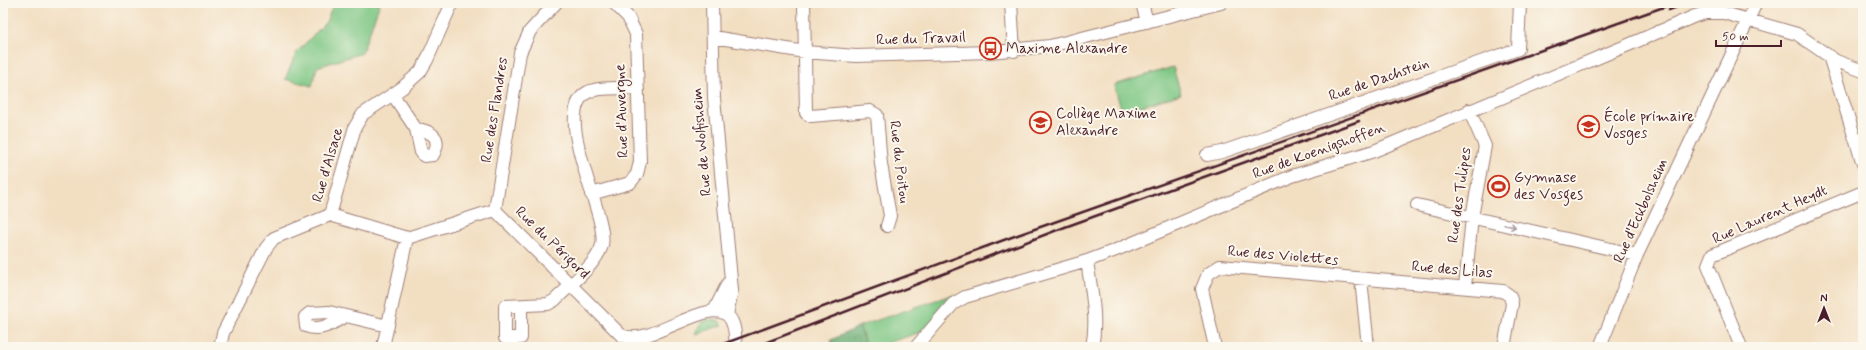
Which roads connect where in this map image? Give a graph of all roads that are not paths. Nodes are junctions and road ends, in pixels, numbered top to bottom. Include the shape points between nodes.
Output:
1 (452, 3) edge
2 (556, 3) edge
3 (614, 3) edge
4 (712, 3) edge
5 (804, 3) edge
6 (1011, 3) edge
7 (1142, 3) edge
8 (1221, 3) edge
9 (1520, 3) edge
10 (1756, 3) edge
11 (1747, 19) junction
12 (1147, 22) junction
13 (713, 37) junction
14 (1014, 51) junction
15 (805, 52) junction
16 (1829, 56) junction
17 (1863, 71) edge
18 (636, 88) junction
19 (393, 95) junction
20 (1469, 110) junction
21 (416, 129) dead end
22 (1207, 155) dead end
23 (1863, 164) edge
24 (1863, 192) edge
25 (591, 194) junction
26 (1417, 205) dead end
27 (495, 210) junction
28 (330, 215) junction
29 (1472, 217) junction
30 (887, 226) dead end
31 (407, 238) junction
32 (1637, 255) junction
33 (1087, 261) junction
34 (730, 278) junction
35 (1361, 278) junction
36 (571, 284) junction
37 (1465, 287) junction
38 (521, 306) dead end
39 (714, 311) junction
40 (727, 315) junction
41 (344, 317) dead end
42 (388, 326) junction
43 (220, 347) edge
44 (383, 347) edge
45 (736, 347) edge
46 (916, 347) edge
47 (1092, 347) edge
48 (1215, 347) edge
49 (1368, 347) edge
50 (1504, 347) edge
51 (1600, 347) edge
52 (1741, 347) edge

1 - 19 street, Rue d'Alsace via 420,72
2 - 27 street, Rue des Flandres via 530,31 520,53
3 - 18 street, Rue d'Auvergne via 628,17 636,34
4 - 13 street, Rue de Wolfisheim
5 - 15 street
6 - 14 street
7 - 12 street
8 - 12 street, Rue du Travail
9 - 22 street, Rue de Dachstein via 1518,49
10 - 11 street, Rue d'Eckbolsheim
11 - 16 street, Rue de Koenigshoffen via 1797,34
11 - 20 street, Rue de Koenigshoffen via 1713,12 1695,16
11 - 32 street, Rue d'Eckbolsheim
12 - 14 street, Rue du Travail via 1050,46
13 - 15 street, Rue du Travail
13 - 34 street, Rue de Wolfisheim via 714,98
14 - 15 street, Rue du Travail via 902,56
15 - 30 street, Rue du Poitou via 806,113 811,116 870,111 877,115 881,164 890,216
16 - 17 street, Rue de Koenigshoffen
16 - 23 street
18 - 25 street, Rue d'Auvergne via 640,162 637,174 630,183
18 - 25 street via 587,92 575,107 577,144
19 - 21 street
19 - 28 street, Rue d'Alsace via 363,114 355,127
20 - 29 street, Rue des Tulipes via 1485,146
20 - 33 street, Rue de Koenigshoffen via 1374,151 1292,176
24 - 52 street, Rue Laurent Heydt via 1712,255 1708,265
25 - 36 street via 602,228 602,245 596,258
26 - 29 street
27 - 31 street, Rue du Périgord
27 - 36 street, Rue du Périgord
28 - 31 street
28 - 43 street, Rue d'Alsace via 274,238 266,248 223,334
29 -> 32 street
29 - 37 street, Rue des Tulipes
31 - 42 street
32 - 51 street, Rue d'Eckbolsheim
33 - 46 street, Rue de Koenigshoffen via 961,298
33 - 47 street via 1093,309
34 - 39 street, Rue de Wolfisheim
34 - 40 street, Rue de Wolfisheim via 732,290
35 - 37 street, Rue des Lilas
35 - 48 street, Rue des Violettes via 1220,266 1208,274 1202,289
35 - 49 street
36 - 38 street via 548,304
36 - 39 street, Rue du Périgord via 617,330 629,338 640,337
37 - 50 street, Rue des Lilas via 1503,291 1510,296 1512,304
39 - 40 street
40 - 45 street via 733,325
41 - 42 street
42 - 44 street

